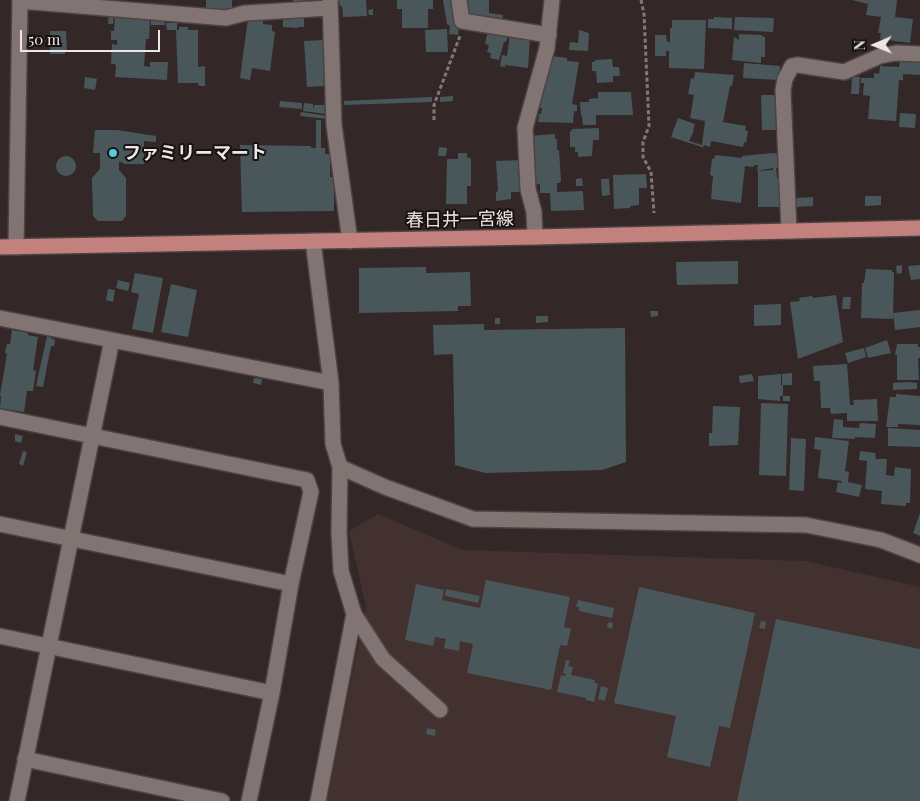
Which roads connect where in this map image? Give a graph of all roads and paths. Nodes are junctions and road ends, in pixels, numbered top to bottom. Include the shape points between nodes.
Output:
1 (20, 0) edge
2 (459, 0) edge
3 (552, 0) edge
4 (642, 0) edge
5 (330, 4) edge
6 (462, 21) junction
7 (549, 35) junction
8 (920, 54) edge
9 (434, 120) dead end
10 (654, 212) dead end
11 (920, 228) edge
12 (789, 231) junction
13 (535, 237) junction
14 (313, 241) junction
15 (350, 241) junction
16 (16, 246) junction
17 (0, 247) edge
18 (0, 318) edge
19 (112, 340) junction
20 (331, 383) junction
21 (0, 418) edge
22 (92, 436) junction
23 (340, 467) junction
24 (0, 524) edge
25 (71, 538) junction
26 (920, 555) edge
27 (290, 584) junction
28 (354, 614) junction
29 (0, 636) edge
30 (48, 646) junction
31 (272, 693) junction
32 (440, 710) dead end
33 (26, 759) junction
34 (17, 801) edge
35 (222, 801) edge
36 (249, 801) edge
37 (318, 801) edge

1 - 5 street via 226,18
1 - 16 street
2 - 6 street
3 - 7 street
4 - 10 path via 649,126 643,142
5 - 15 street via 334,125
6 - 7 street
6 - 9 path via 460,36 434,105
7 - 13 street via 525,128 528,189 534,212
8 - 12 street via 880,56 844,72 792,66 783,90
11 - 12 main road, 春日井一宮線
12 - 13 main road, 春日井一宮線
13 - 15 main road, 春日井一宮線
14 - 15 main road, 春日井一宮線
14 - 16 main road, 春日井一宮線
14 - 20 street
16 - 17 main road, 春日井一宮線
18 - 19 street
19 - 20 street
19 - 22 street
20 - 23 street via 333,444
21 - 22 street
22 - 25 street
22 - 27 street via 307,480 311,492
23 - 26 street via 473,519 806,525 882,540
23 - 28 street via 338,532 341,571
24 - 25 street
25 - 27 street
25 - 30 street
27 - 31 street
28 - 32 street via 384,659
28 - 37 street
29 - 30 street
30 - 31 street
30 - 33 street
31 - 36 street
33 - 34 street
33 - 35 street

